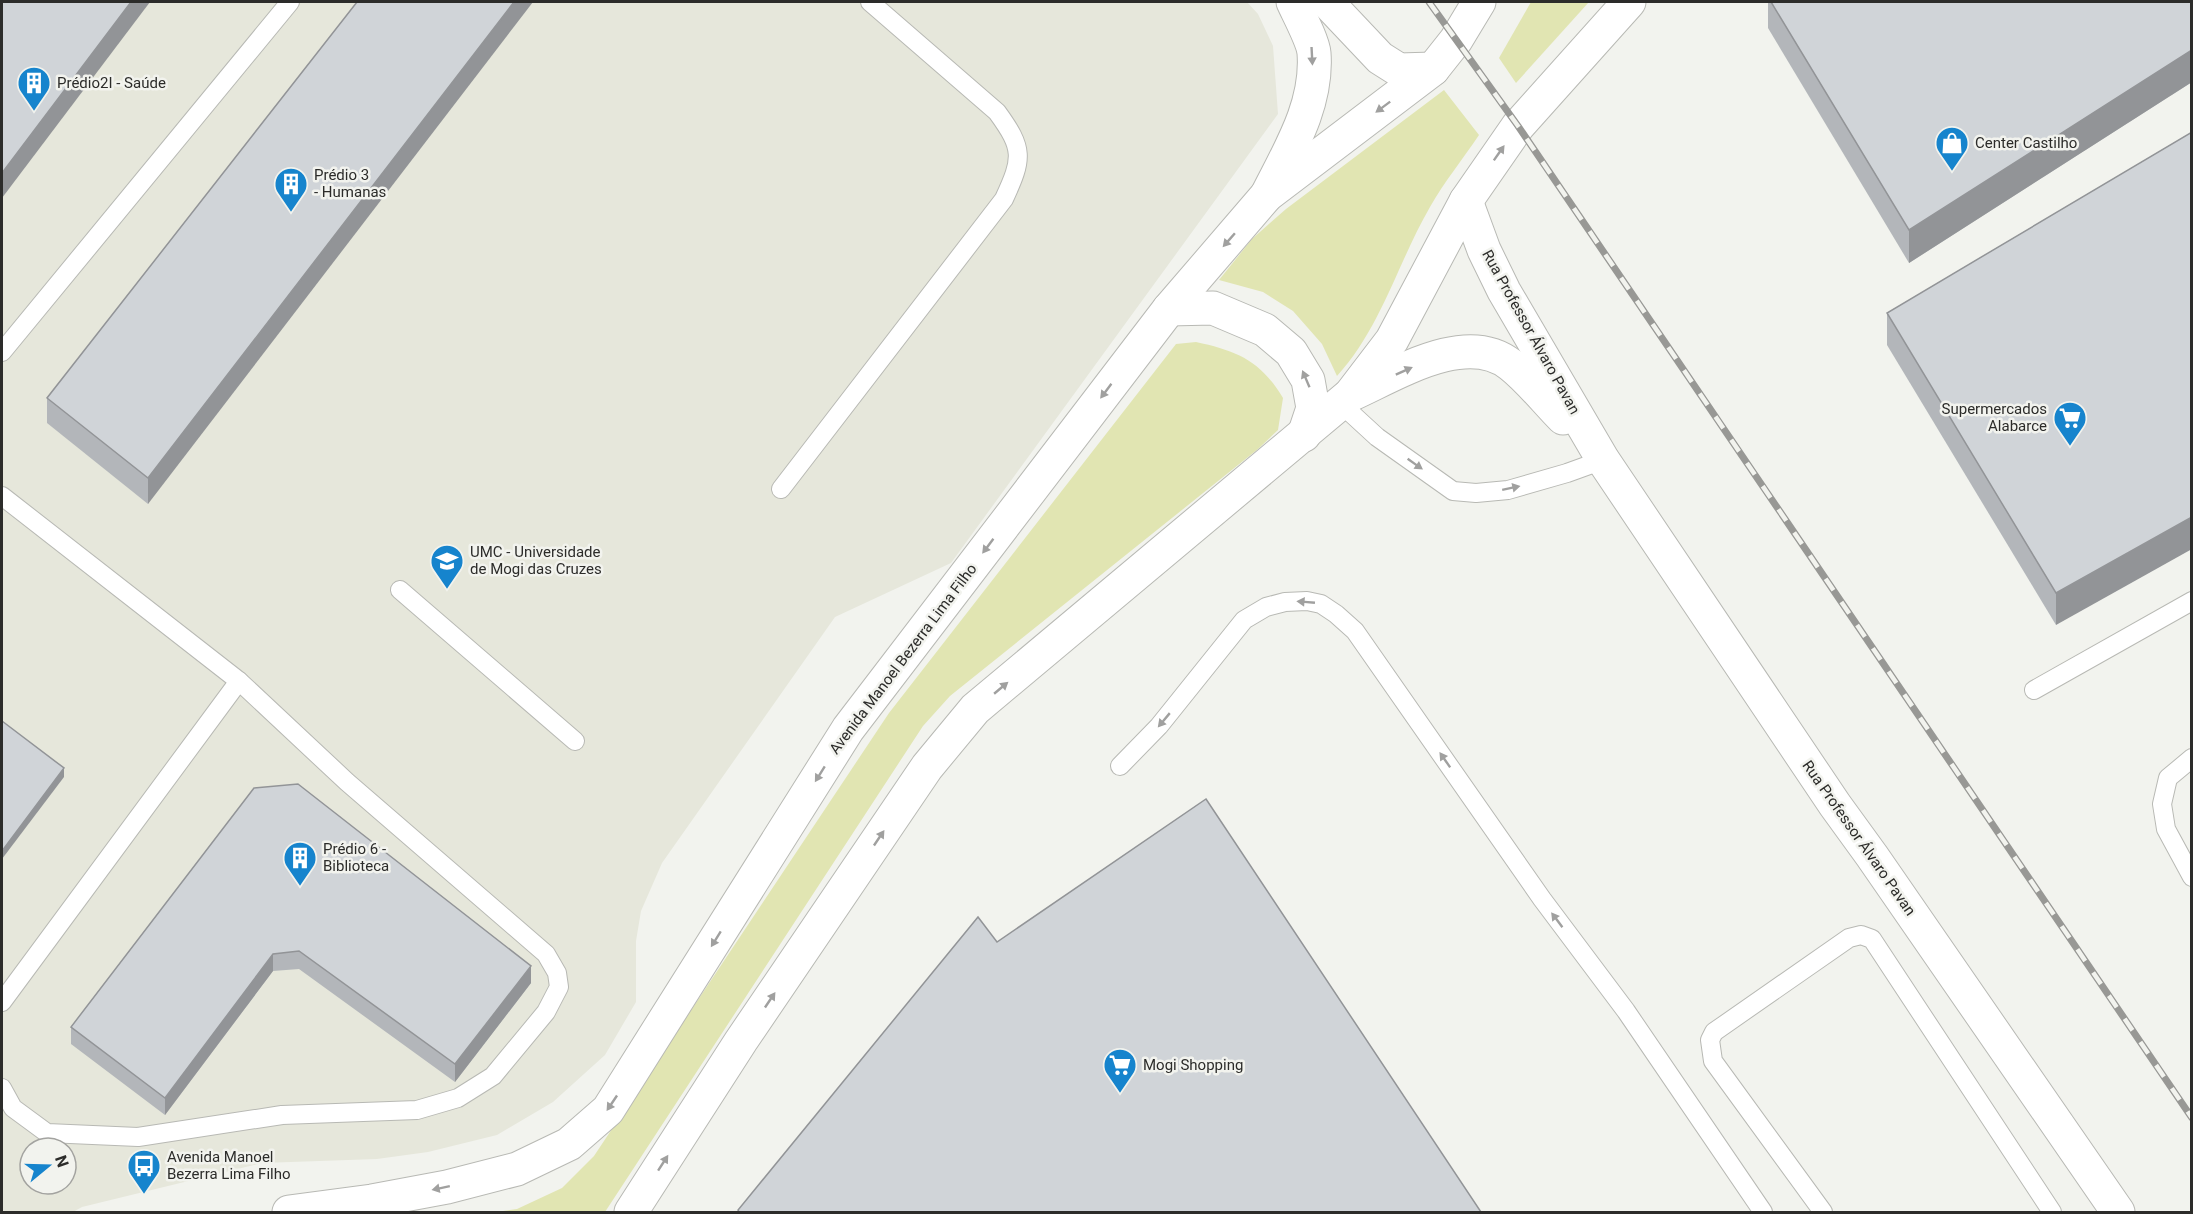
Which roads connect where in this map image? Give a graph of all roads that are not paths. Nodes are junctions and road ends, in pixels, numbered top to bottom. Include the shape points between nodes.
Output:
1 (290, 2) edge
2 (870, 2) edge
3 (1293, 2) edge
4 (1327, 2) edge
5 (1479, 2) edge
6 (1629, 2) edge
7 (1433, 69) junction
8 (1267, 195) junction
9 (1466, 201) junction
10 (1169, 309) junction
11 (2, 352) edge
12 (1345, 399) junction
13 (1304, 435) junction
14 (1603, 460) junction
15 (781, 489) dead end
16 (2, 496) edge
17 (400, 590) dead end
18 (2192, 601) edge
19 (239, 681) junction
20 (2034, 690) dead end
21 (575, 741) dead end
22 (2192, 758) edge
23 (1120, 766) dead end
24 (2192, 877) edge
25 (2, 1002) edge
26 (2, 1088) edge
27 (363, 1207) edge
28 (289, 1212) edge
29 (631, 1212) edge
30 (1763, 1212) edge
31 (1823, 1212) edge
32 (2052, 1212) edge
33 (2118, 1212) edge

1 - 11 lane
2 - 15 lane via 997,111 1012,132 1019,153 1017,171 1004,199
3 -> 8 main road via 1314,51 1311,88 1302,126
4 - 7 main road via 1380,58 1399,70
5 - 7 main road, Avenida Manoel Bezerra Lima Filho
9 -> 6 main road via 1518,126
7 -> 8 main road, Avenida Manoel Bezerra Lima Filho
8 -> 10 main road, Avenida Manoel Bezerra Lima Filho
9 - 12 main road via 1392,340
9 - 14 main road, Rua Professor Álvaro Pavan via 1504,291
13 -> 10 main road via 1313,408 1308,380 1291,352 1265,330 1213,308
10 -> 27 main road, Avenida Manoel Bezerra Lima Filho via 848,729 608,1110 569,1144 518,1169
12 - 13 main road
12 -> 14 lane via 1377,437 1453,491 1508,490
12 -> 14 main road, Rua Professor Álvaro Pavan via 1454,352 1496,356 1511,365
29 -> 13 main road via 741,1041 927,767 975,709
14 - 33 main road, Rua Professor Álvaro Pavan via 1835,806
16 - 19 lane
17 - 21 lane
18 - 20 lane
19 - 25 lane
19 - 26 lane via 347,782 546,954 557,973 555,998 493,1076 458,1098 417,1110 282,1115 138,1137 47,1133 13,1108
22 - 24 lane via 2168,778 2162,804 2166,829
30 -> 23 lane via 1633,1020 1542,899 1355,631 1336,614 1321,604 1285,602 1266,607 1244,620 1159,726
27 - 28 main road, Avenida Manoel Bezerra Lima Filho
31 - 32 lane via 1713,1061 1710,1040 1714,1032 1850,938 1862,935 1872,939

